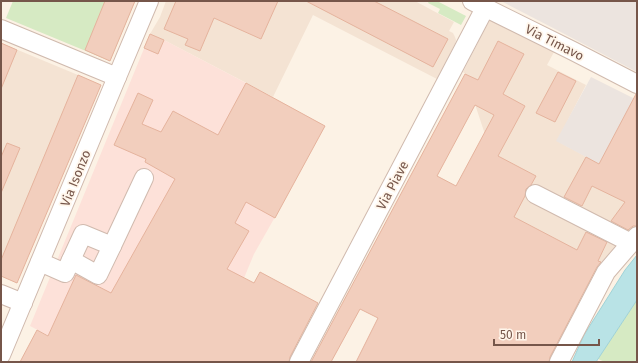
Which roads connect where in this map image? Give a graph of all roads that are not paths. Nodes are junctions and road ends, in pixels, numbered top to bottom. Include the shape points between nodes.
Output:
1 (149, 1) edge
2 (479, 4) edge
3 (1, 29) edge
4 (116, 77) junction
5 (637, 84) edge
6 (144, 178) dead end
7 (535, 194) dead end
8 (634, 239) edge
9 (112, 246) junction
10 (71, 260) junction
11 (40, 262) junction
12 (1, 294) edge
13 (23, 303) junction
14 (1, 355) edge
15 (299, 362) edge
16 (559, 362) edge

1 - 4 street, Via Isonzo
2 - 5 street, Via Timavo
2 - 15 street, Via Piave
3 - 4 street
4 - 11 street, Via Isonzo
6 - 9 street
7 - 8 street
8 - 16 street via 606,272
9 - 10 street via 83,234
9 - 10 street via 98,275
10 - 11 street via 65,274
11 - 13 street, Via Isonzo
12 - 13 street
13 - 14 street, Via Isonzo

